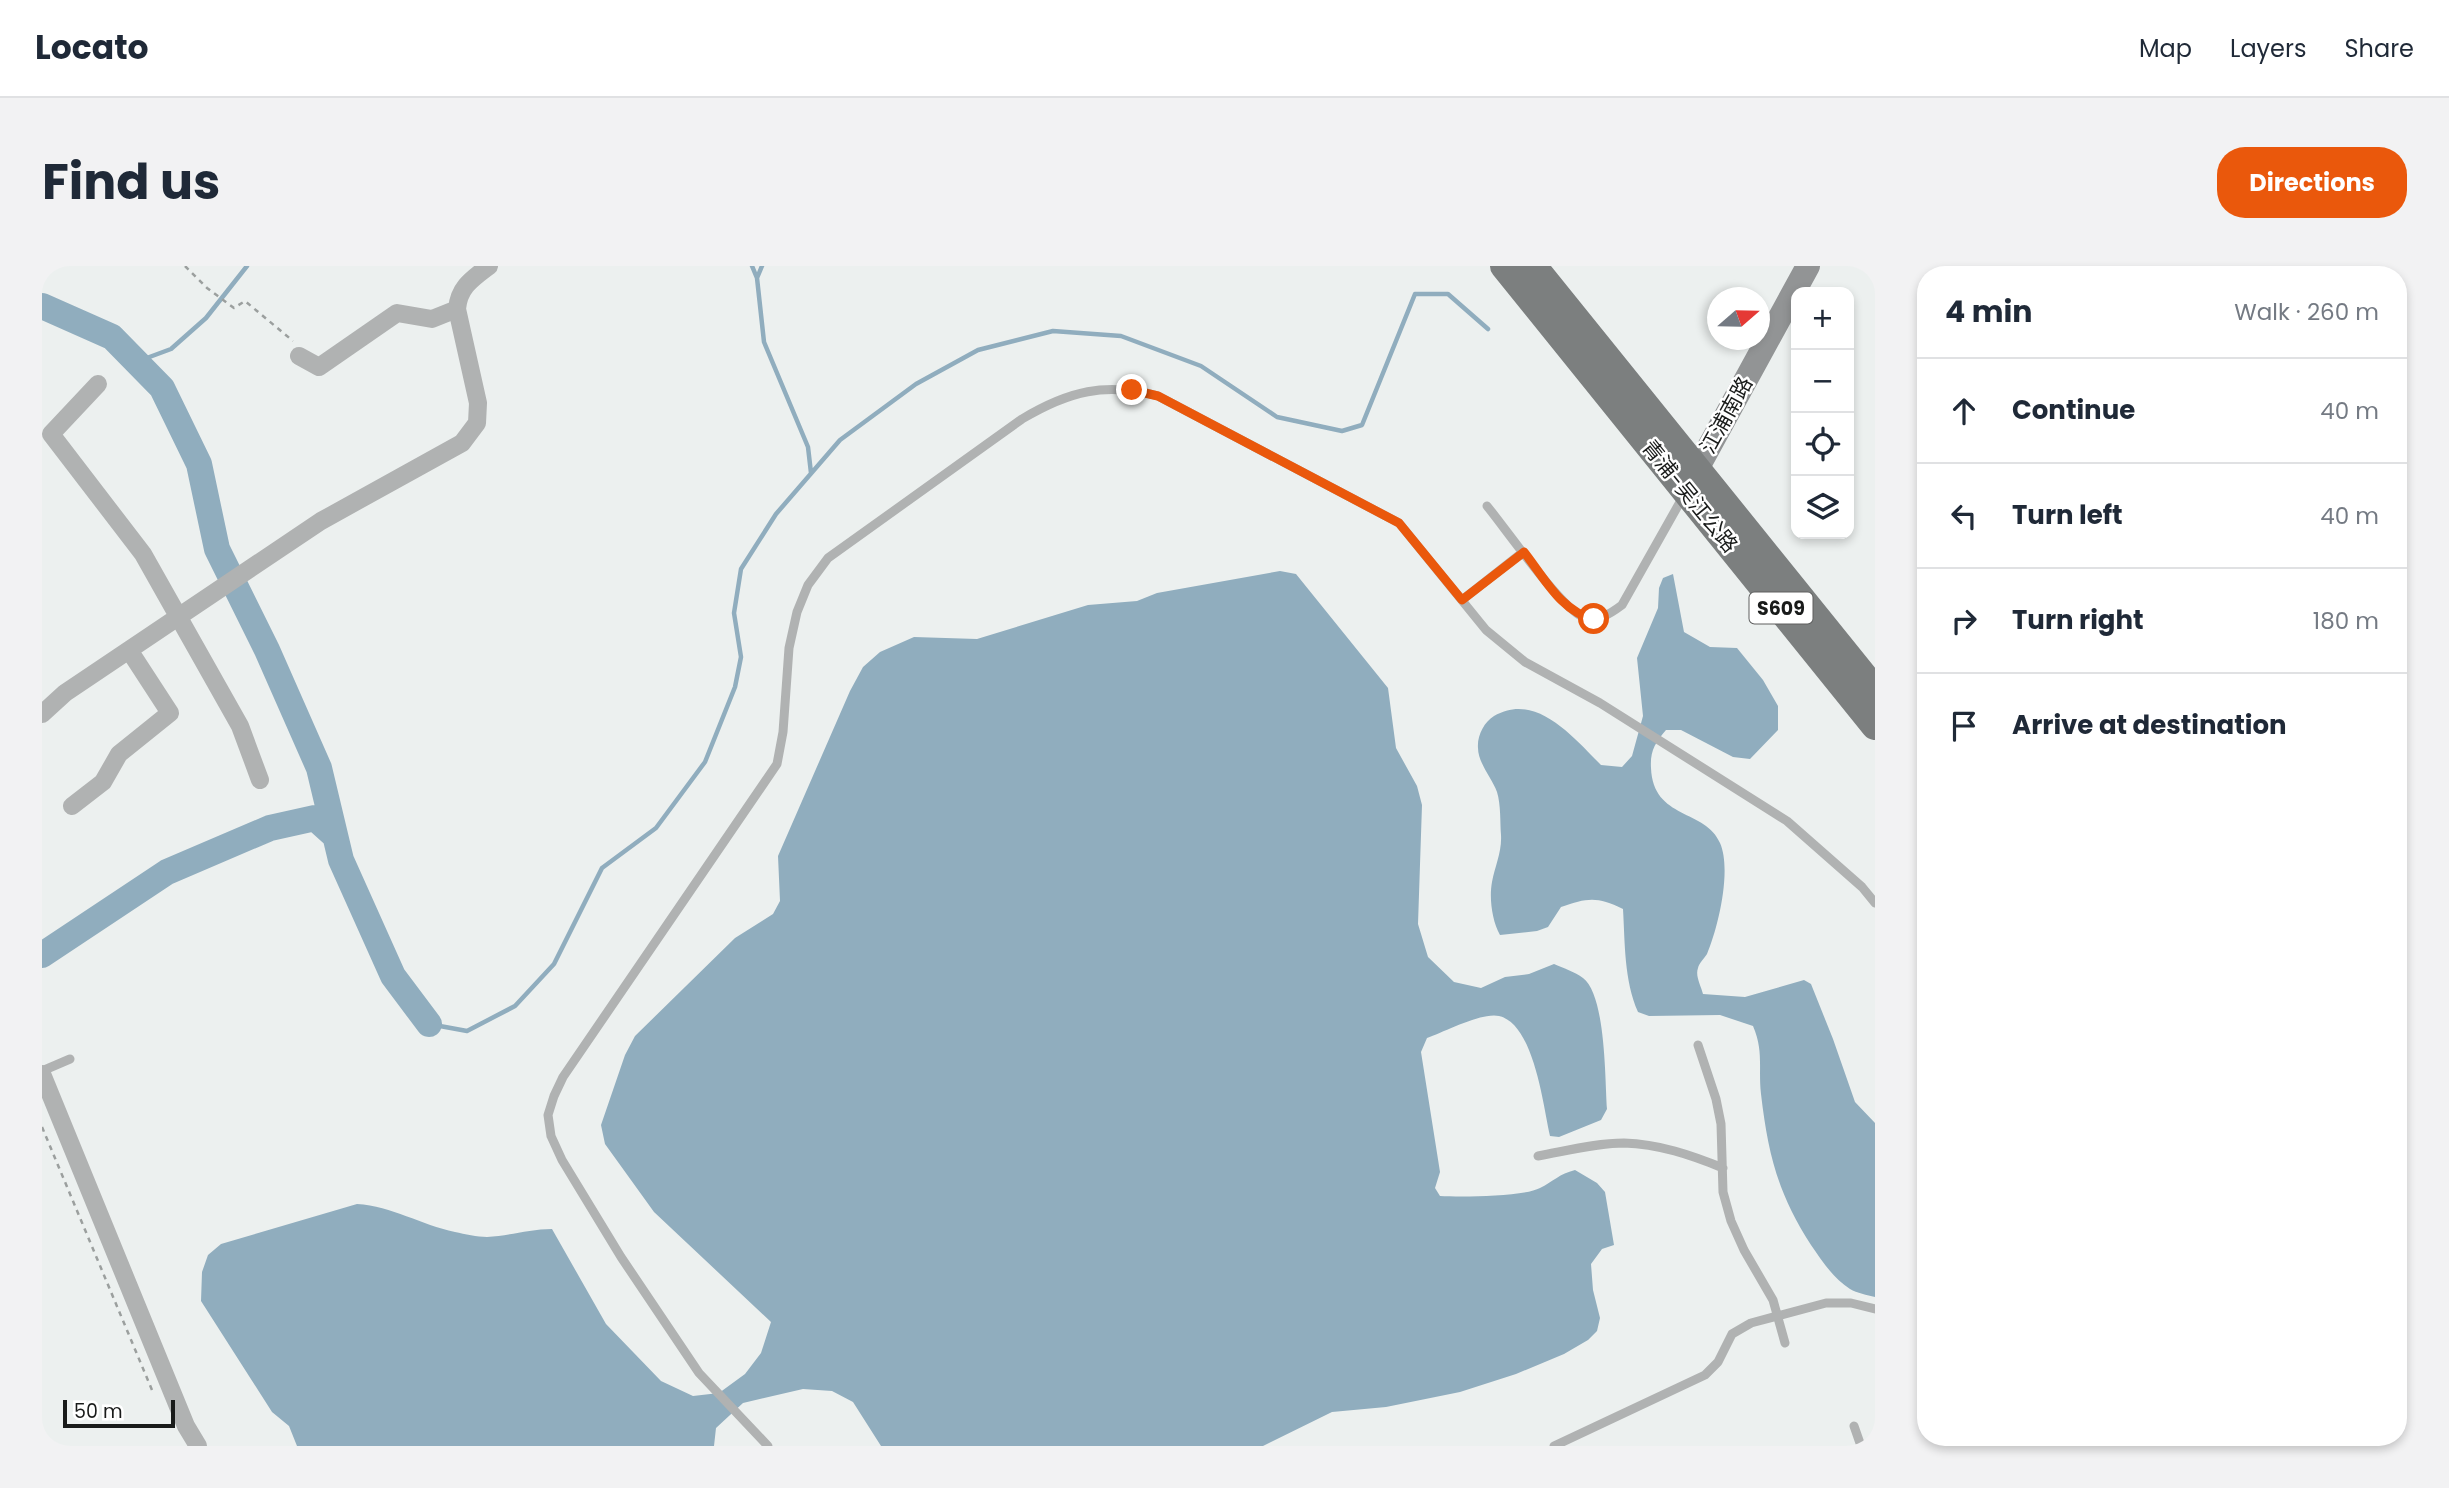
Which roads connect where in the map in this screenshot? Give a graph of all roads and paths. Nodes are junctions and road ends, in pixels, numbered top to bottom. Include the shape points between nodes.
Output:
1 (186, 266) edge
2 (489, 266) edge
3 (1504, 266) edge
4 (1533, 266) edge
5 (1808, 266) edge
6 (457, 309) junction
7 (299, 356) joint
8 (98, 384) dead end
9 (1691, 480) junction
10 (1487, 506) dead end
11 (1524, 552) junction
12 (1462, 600) junction
13 (178, 617) junction
14 (129, 650) junction
15 (1875, 690) edge
16 (42, 714) edge
17 (1875, 726) edge
18 (260, 780) dead end
19 (72, 807) dead end
20 (1875, 904) edge
21 (1698, 1045) dead end
22 (70, 1059) dead end
23 (42, 1073) edge
24 (42, 1126) edge
25 (1538, 1156) dead end
26 (1723, 1168) junction
27 (1875, 1309) edge
28 (1778, 1316) junction
29 (1786, 1343) dead end
30 (152, 1389) dead end
31 (1854, 1426) dead end
32 (198, 1446) edge
33 (768, 1446) edge
34 (1555, 1446) edge
35 (1861, 1446) edge

1 - 7 path via 234,308 245,301 300,346
2 - 6 street via 458,294
3 - 9 main road, 青浦-吴江公路 / S609
4 - 9 main road, 青浦-吴江公路 / S609
5 - 9 main road, 江浦南路
6 - 7 street via 432,319 397,313 319,367
6 - 13 street via 478,402 477,423 462,443 321,521
8 - 13 street via 51,434 143,554
9 - 11 lane via 1622,605 1608,615 1581,616 1563,603
9 - 15 main road, 青浦-吴江公路 / S609
9 - 17 main road, 青浦-吴江公路 / S609
10 - 11 lane
11 - 12 lane
12 - 20 lane via 1486,630 1525,662 1600,703 1787,821 1847,872
12 - 33 lane via 1399,523 1158,396 1132,390 1075,393 1049,403 828,558 808,585 797,611 777,764 564,1077 548,1115 562,1160 621,1257 699,1373
13 - 14 street
13 - 18 street via 240,726
14 - 16 street
14 - 19 street via 170,713 119,754 103,782
21 - 26 lane via 1716,1098
22 - 23 lane
23 - 32 street
24 - 30 path
25 - 26 lane via 1622,1143 1653,1146
26 - 28 lane via 1723,1192 1731,1221
27 - 28 lane via 1826,1303
28 - 29 lane
28 - 34 lane via 1732,1334 1718,1362 1705,1375
31 - 35 lane

